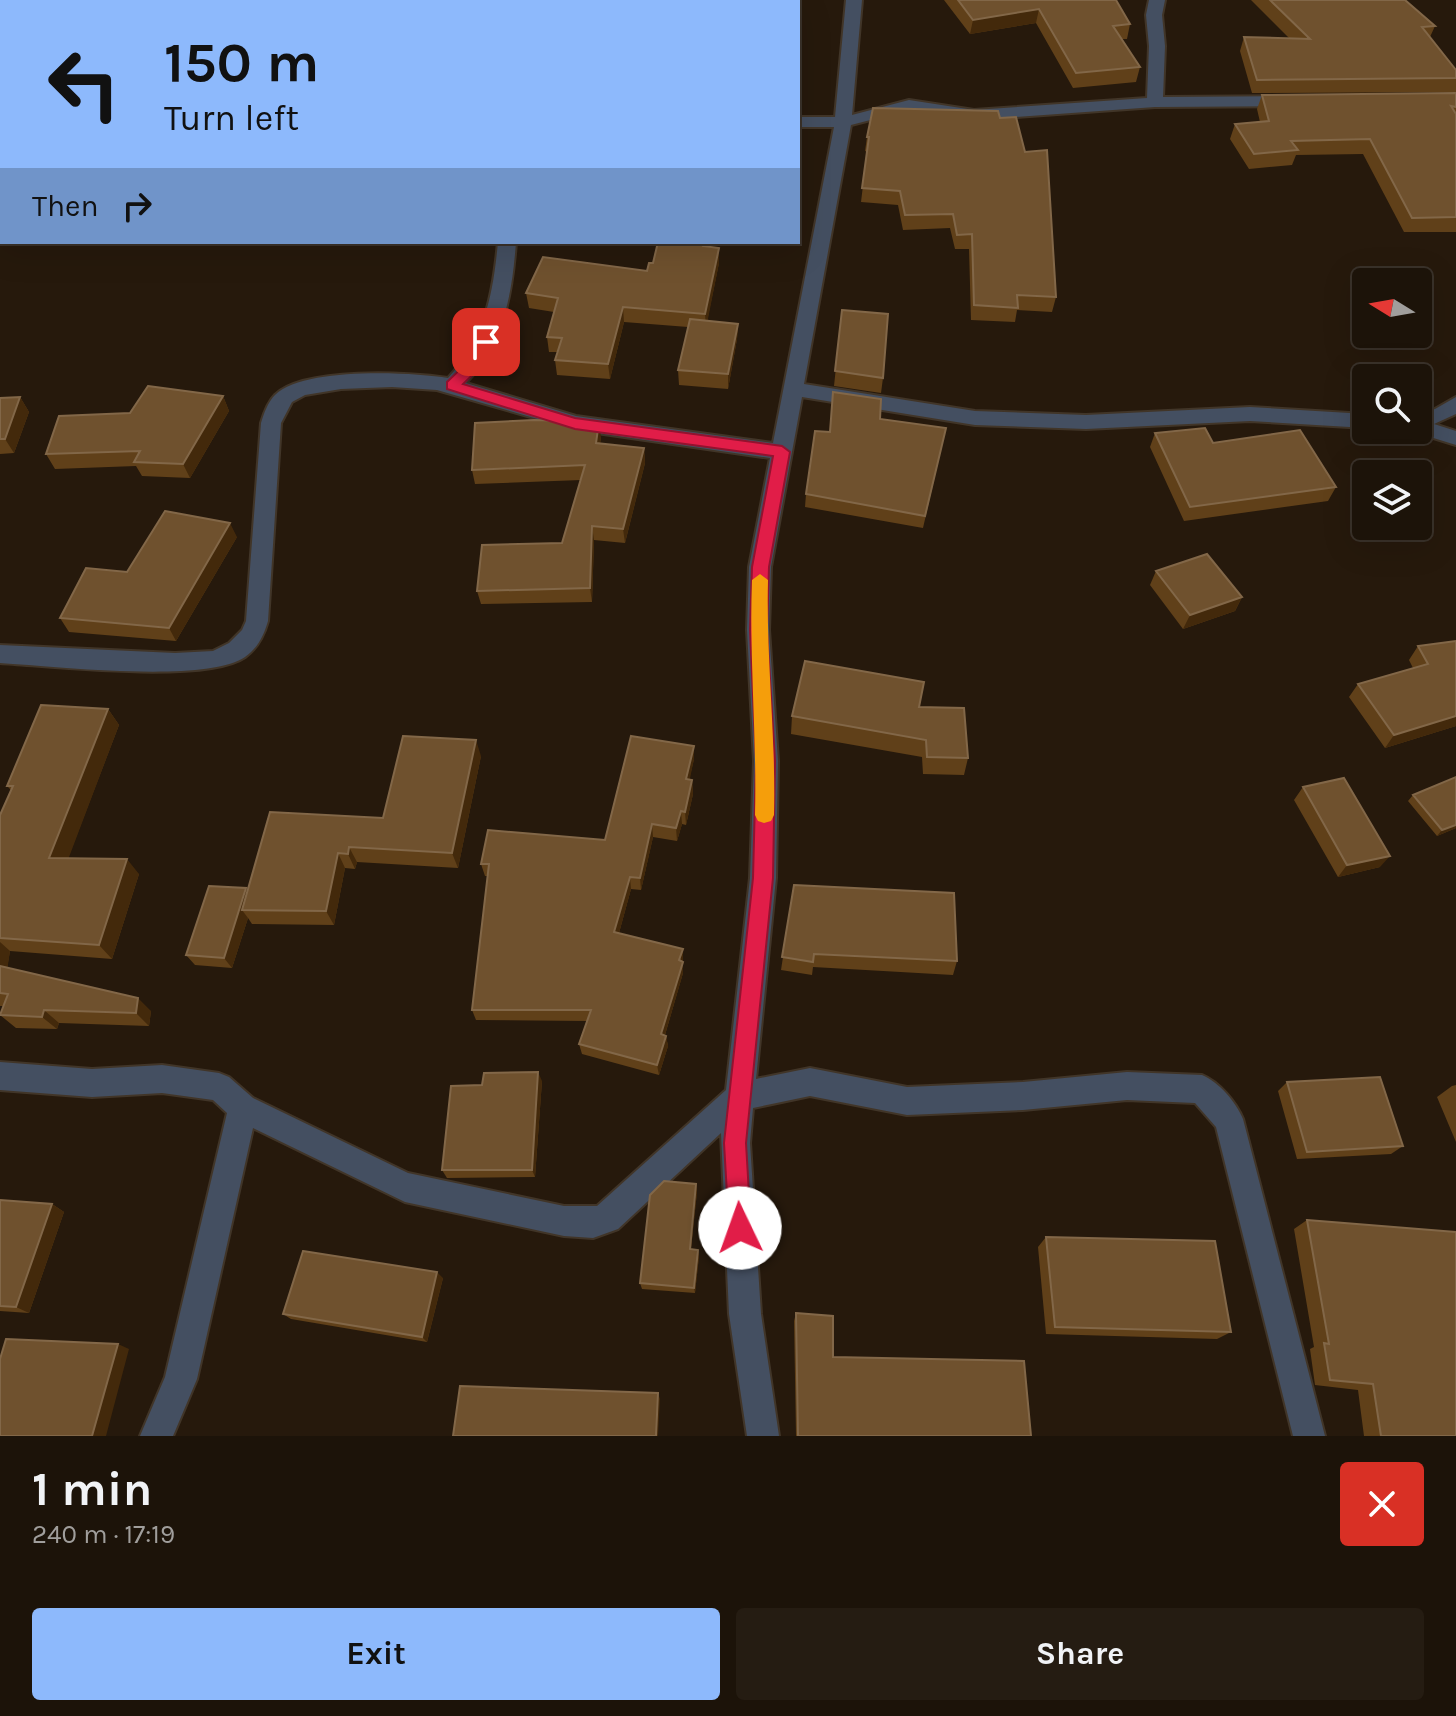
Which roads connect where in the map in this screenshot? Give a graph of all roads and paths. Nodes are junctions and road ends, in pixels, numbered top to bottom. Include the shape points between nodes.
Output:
1 (854, 0) edge
2 (1157, 0) edge
3 (1312, 101) edge
4 (1155, 102) junction
5 (800, 122) edge
6 (843, 122) junction
7 (507, 244) edge
8 (452, 386) junction
9 (794, 389) junction
10 (1456, 404) edge
11 (1432, 418) edge
12 (1352, 420) edge
13 (1432, 429) edge
14 (1456, 438) edge
15 (782, 452) junction
16 (0, 654) edge
17 (0, 1076) edge
18 (740, 1097) junction
19 (243, 1108) junction
20 (156, 1436) edge
21 (763, 1436) edge
22 (1309, 1436) edge

1 - 6 street
2 - 4 street
3 - 4 street
4 - 6 street via 974,115 909,105
5 - 6 street
6 - 9 street
7 - 8 street via 495,324 477,361
8 - 15 street via 575,423
8 - 16 street via 361,381 311,386 287,395 275,408 257,621 237,650 215,660 175,662
9 - 12 street via 975,418 1086,422 1250,414
9 - 15 street
10 - 11 street
13 - 14 street
15 - 18 street via 760,567 766,761 763,878
17 - 19 street via 92,1083 162,1079 219,1087
18 - 19 street via 607,1218 593,1223 405,1187
18 - 21 street via 735,1143 745,1314
18 - 22 street via 810,1082 907,1101 1127,1086 1202,1089 1229,1119
19 - 20 street via 181,1379

